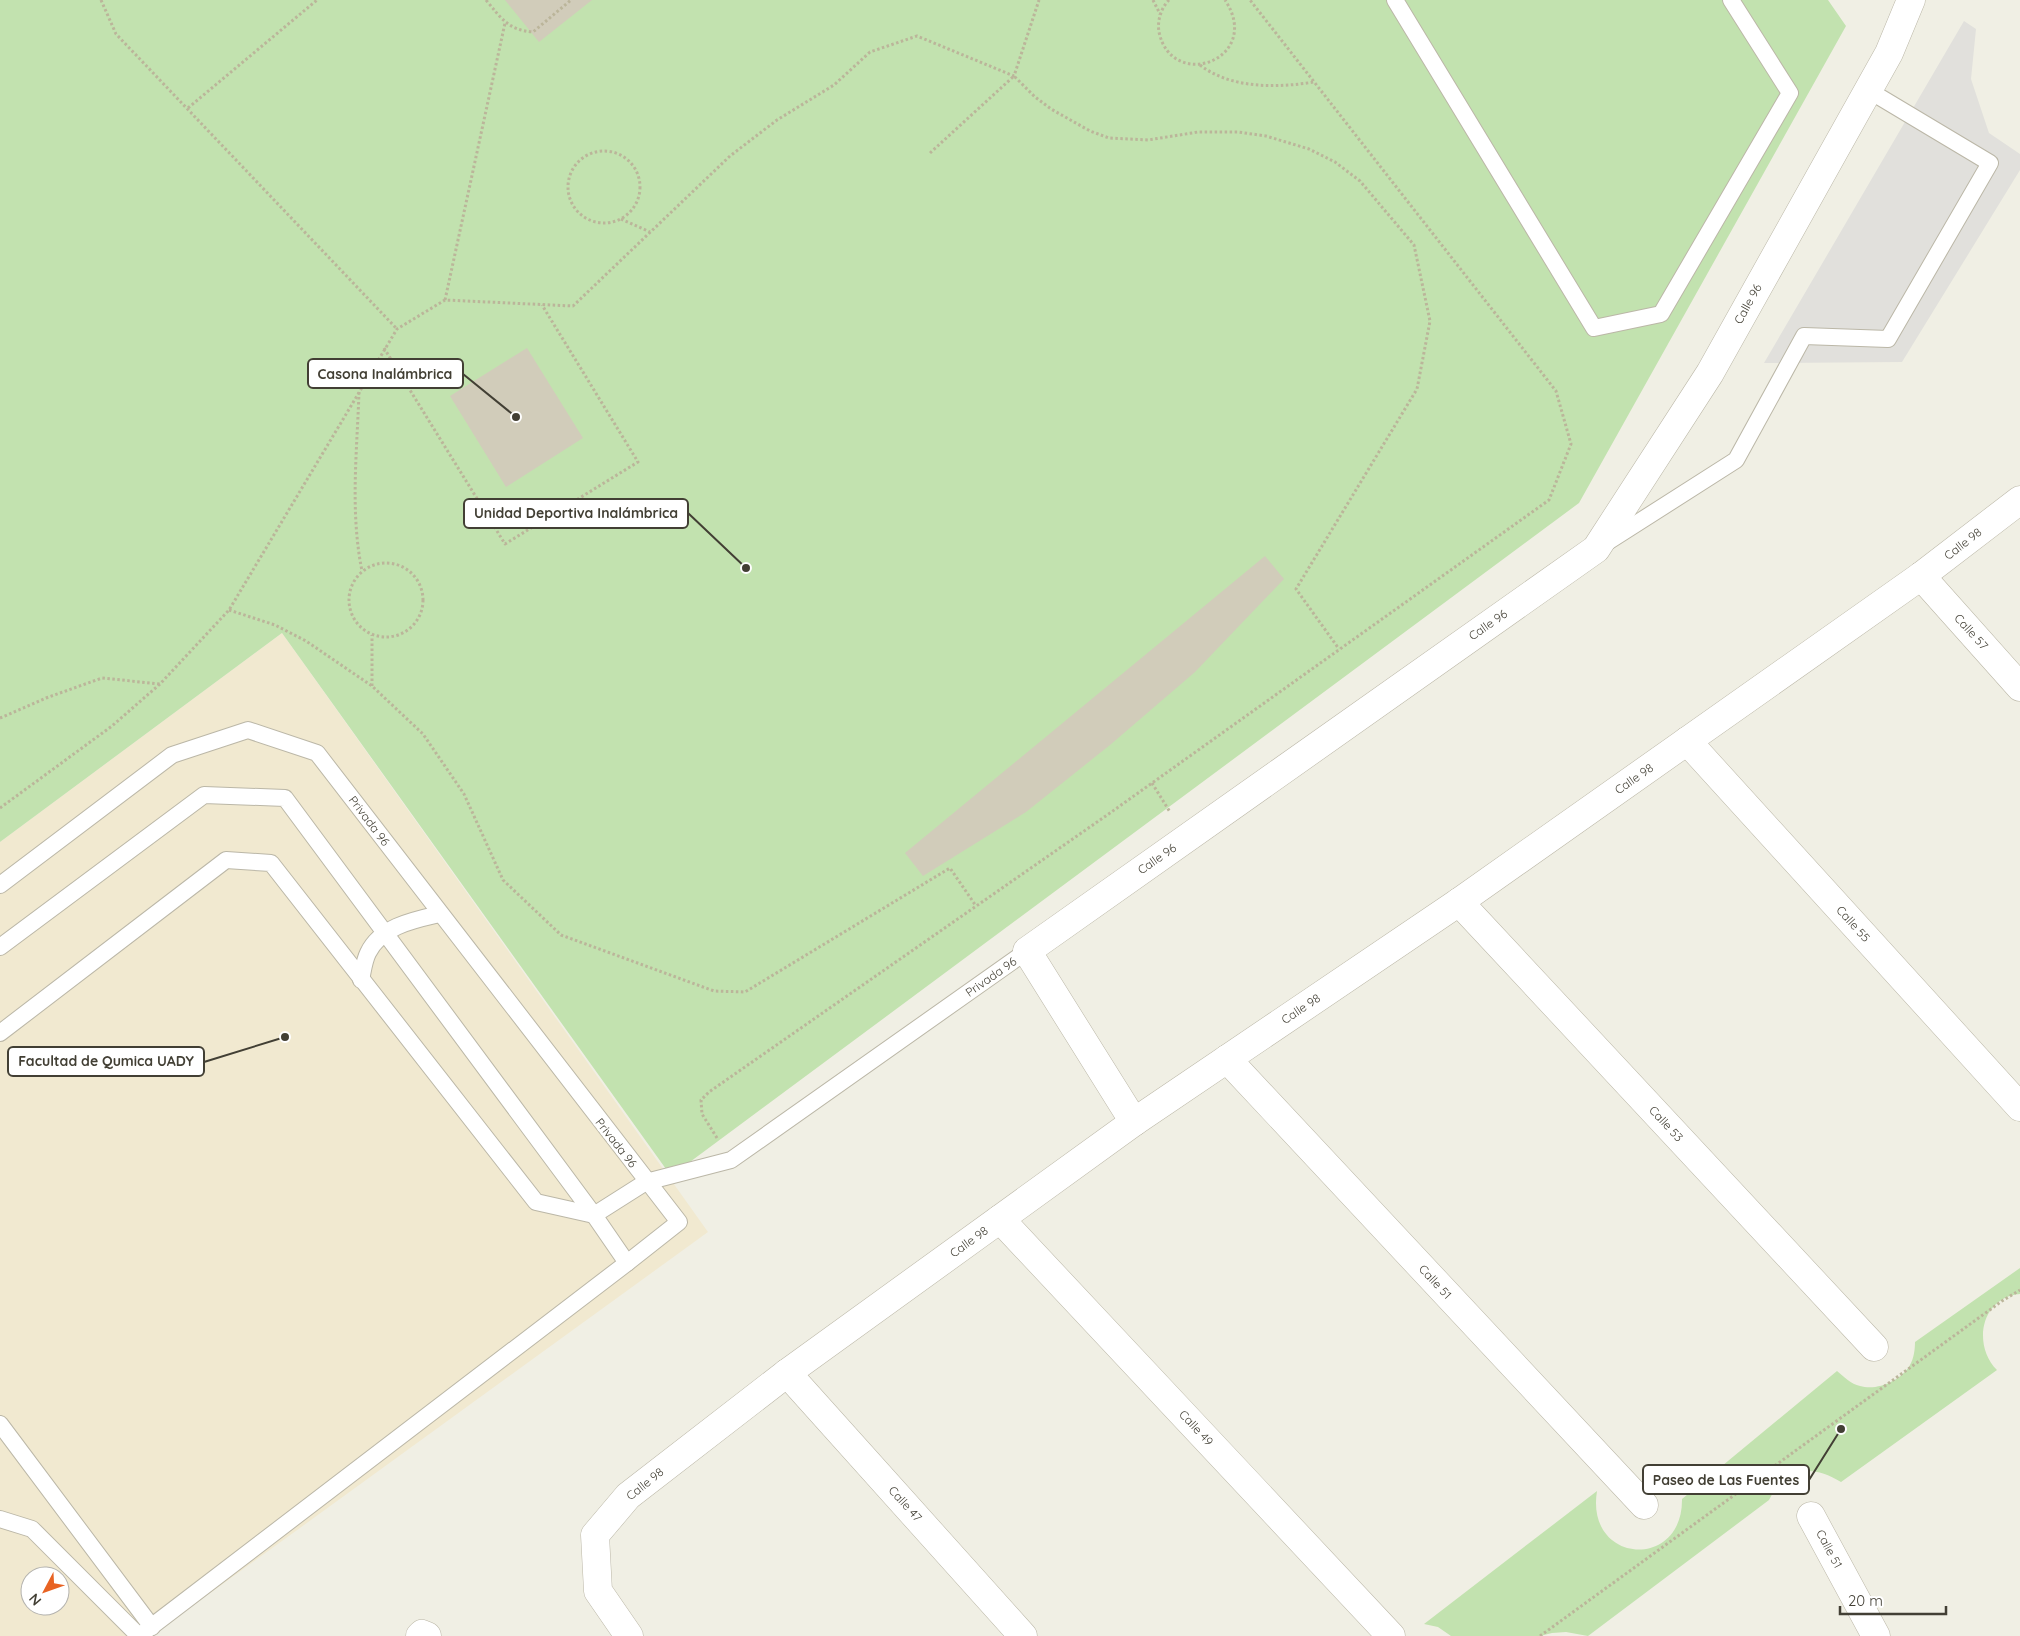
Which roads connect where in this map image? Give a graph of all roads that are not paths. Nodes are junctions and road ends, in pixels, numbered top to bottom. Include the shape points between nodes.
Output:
1 (1395, 0) edge
2 (1732, 0) edge
3 (1911, 0) edge
4 (1868, 90) junction
5 (2020, 500) edge
6 (1596, 549) junction
7 (1921, 576) junction
8 (2020, 687) edge
9 (1687, 741) junction
10 (0, 885) edge
11 (1459, 902) junction
12 (440, 914) junction
13 (384, 933) junction
14 (0, 946) edge
15 (1027, 951) junction
16 (361, 980) junction
17 (0, 1033) edge
18 (1227, 1059) junction
19 (2020, 1107) edge
20 (1134, 1122) junction
21 (646, 1182) junction
22 (594, 1215) junction
23 (1000, 1219) junction
24 (627, 1263) junction
25 (1874, 1347) dead end
26 (787, 1373) junction
27 (0, 1424) edge
28 (1644, 1504) dead end
29 (1811, 1516) dead end
30 (0, 1519) edge
31 (143, 1633) edge
32 (420, 1636) edge
33 (427, 1636) edge
34 (629, 1636) edge
35 (1023, 1636) edge
36 (1392, 1636) edge
37 (1876, 1636) edge

1 - 2 lane via 1594,328 1661,314 1790,93
3 - 4 street, Calle 96 via 1889,53
4 - 6 street, Calle 96 via 1710,373
4 - 6 lane via 1990,163 1888,339 1804,336 1736,460
5 - 7 street, Calle 98
6 - 15 street, Calle 96
7 - 8 street, Calle 57
7 - 9 street, Calle 98
9 - 11 street, Calle 98
9 - 19 street, Calle 55
10 - 12 lane, Privada 96 via 172,755 248,730 317,753
11 - 18 street, Calle 98
11 - 25 street, Calle 53
12 - 13 lane via 408,922
12 - 21 lane, Privada 96
13 - 14 lane via 285,798 204,795
13 - 16 lane via 368,953
13 - 22 lane
15 - 20 street
15 - 21 lane, Privada 96 via 731,1160
16 - 17 lane via 271,863 226,860
16 - 22 lane via 536,1202
18 - 20 street, Calle 98
18 - 28 street, Calle 51
20 - 23 street, Calle 98
21 - 22 lane
21 - 24 lane, Privada 96 via 678,1222
22 - 24 lane
23 - 26 street, Calle 98
23 - 36 street, Calle 49
24 - 31 lane
26 - 34 street, Calle 98 via 628,1496 595,1535 598,1591
26 - 35 street, Calle 47
27 - 31 lane
29 - 37 street, Calle 51
30 - 31 lane via 32,1529
32 - 33 street

